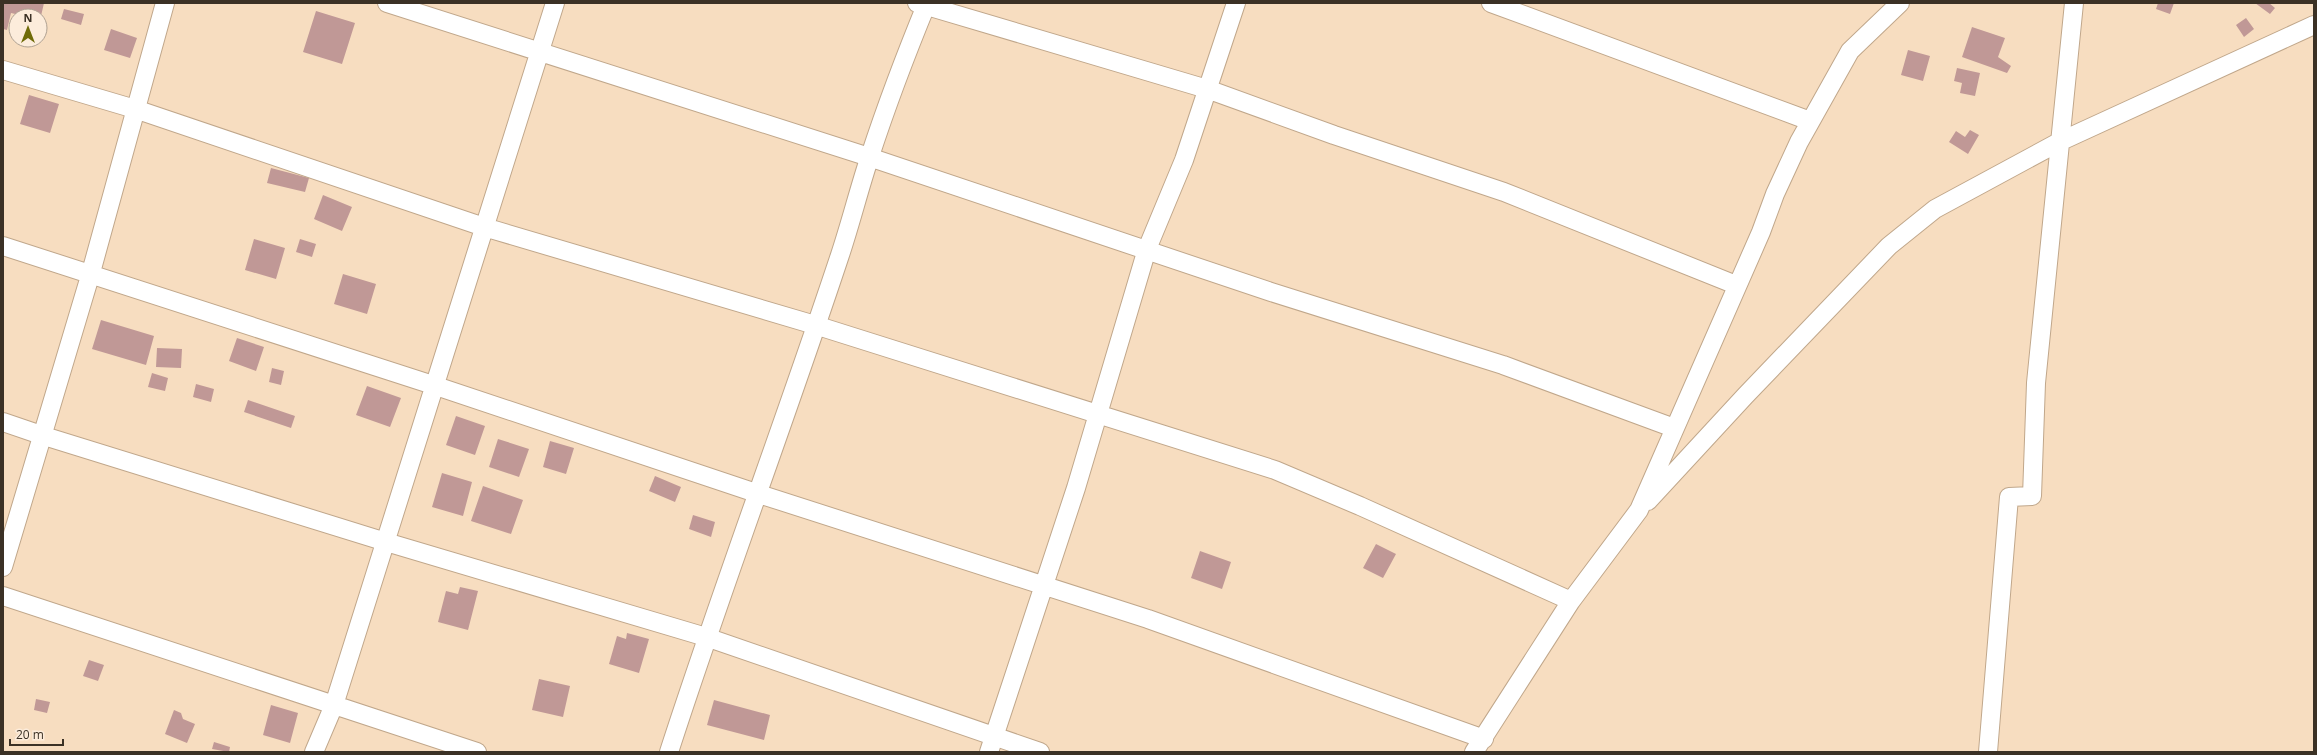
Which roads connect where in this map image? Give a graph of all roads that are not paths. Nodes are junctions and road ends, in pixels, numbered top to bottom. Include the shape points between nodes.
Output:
1 (165, 3) edge
2 (386, 3) edge
3 (555, 3) edge
4 (1236, 3) edge
5 (1491, 3) edge
6 (1900, 3) edge
7 (2074, 3) edge
8 (923, 4) edge
9 (2314, 25) edge
10 (538, 53) junction
11 (3, 70) edge
12 (1207, 89) junction
13 (135, 109) junction
14 (1810, 121) junction
15 (2059, 142) junction
16 (870, 158) junction
17 (484, 227) junction
18 (3, 246) edge
19 (1147, 249) junction
20 (90, 276) junction
21 (1736, 285) junction
22 (815, 325) junction
23 (433, 385) junction
24 (1098, 415) junction
25 (3, 422) edge
26 (1674, 428) junction
27 (44, 436) junction
28 (759, 494) junction
29 (1639, 510) junction
30 (386, 542) junction
31 (3, 567) edge
32 (1042, 585) junction
33 (3, 596) edge
34 (1570, 601) junction
35 (706, 637) junction
36 (334, 705) junction
37 (991, 744) edge
38 (1479, 745) edge
39 (314, 752) edge
40 (477, 752) edge
41 (669, 752) edge
42 (1040, 752) edge
43 (1988, 752) edge

1 - 13 street
2 - 10 street
3 - 10 street
4 - 12 street
5 - 14 street
6 - 14 street via 1850,51
7 - 15 street
8 - 12 street
8 - 16 street
9 - 15 street
10 - 16 street
10 - 17 street
11 - 13 street
12 - 19 street via 1184,160
12 - 21 street via 1504,192
13 - 17 street
13 - 20 street
14 - 21 street
15 - 29 street via 1935,209 1889,246
15 - 43 street via 2036,383 2032,496 2009,497
16 - 19 street
16 - 22 street
17 - 22 street
17 - 23 street
18 - 20 street
19 - 24 street
19 - 26 street via 1270,292 1503,365
20 - 23 street
20 - 27 street
21 - 26 street
22 - 24 street
22 - 28 street
23 - 28 street
23 - 30 street
24 - 32 street
24 - 34 street via 1275,470
25 - 27 street
26 - 29 street
27 - 30 street
27 - 31 street
28 - 32 street
28 - 35 street
29 - 34 street
30 - 35 street
30 - 36 street
32 - 37 street
32 - 38 street via 1155,622
33 - 36 street
34 - 38 street
35 - 37 street
35 - 41 street
36 - 39 street
36 - 40 street
37 - 42 street

